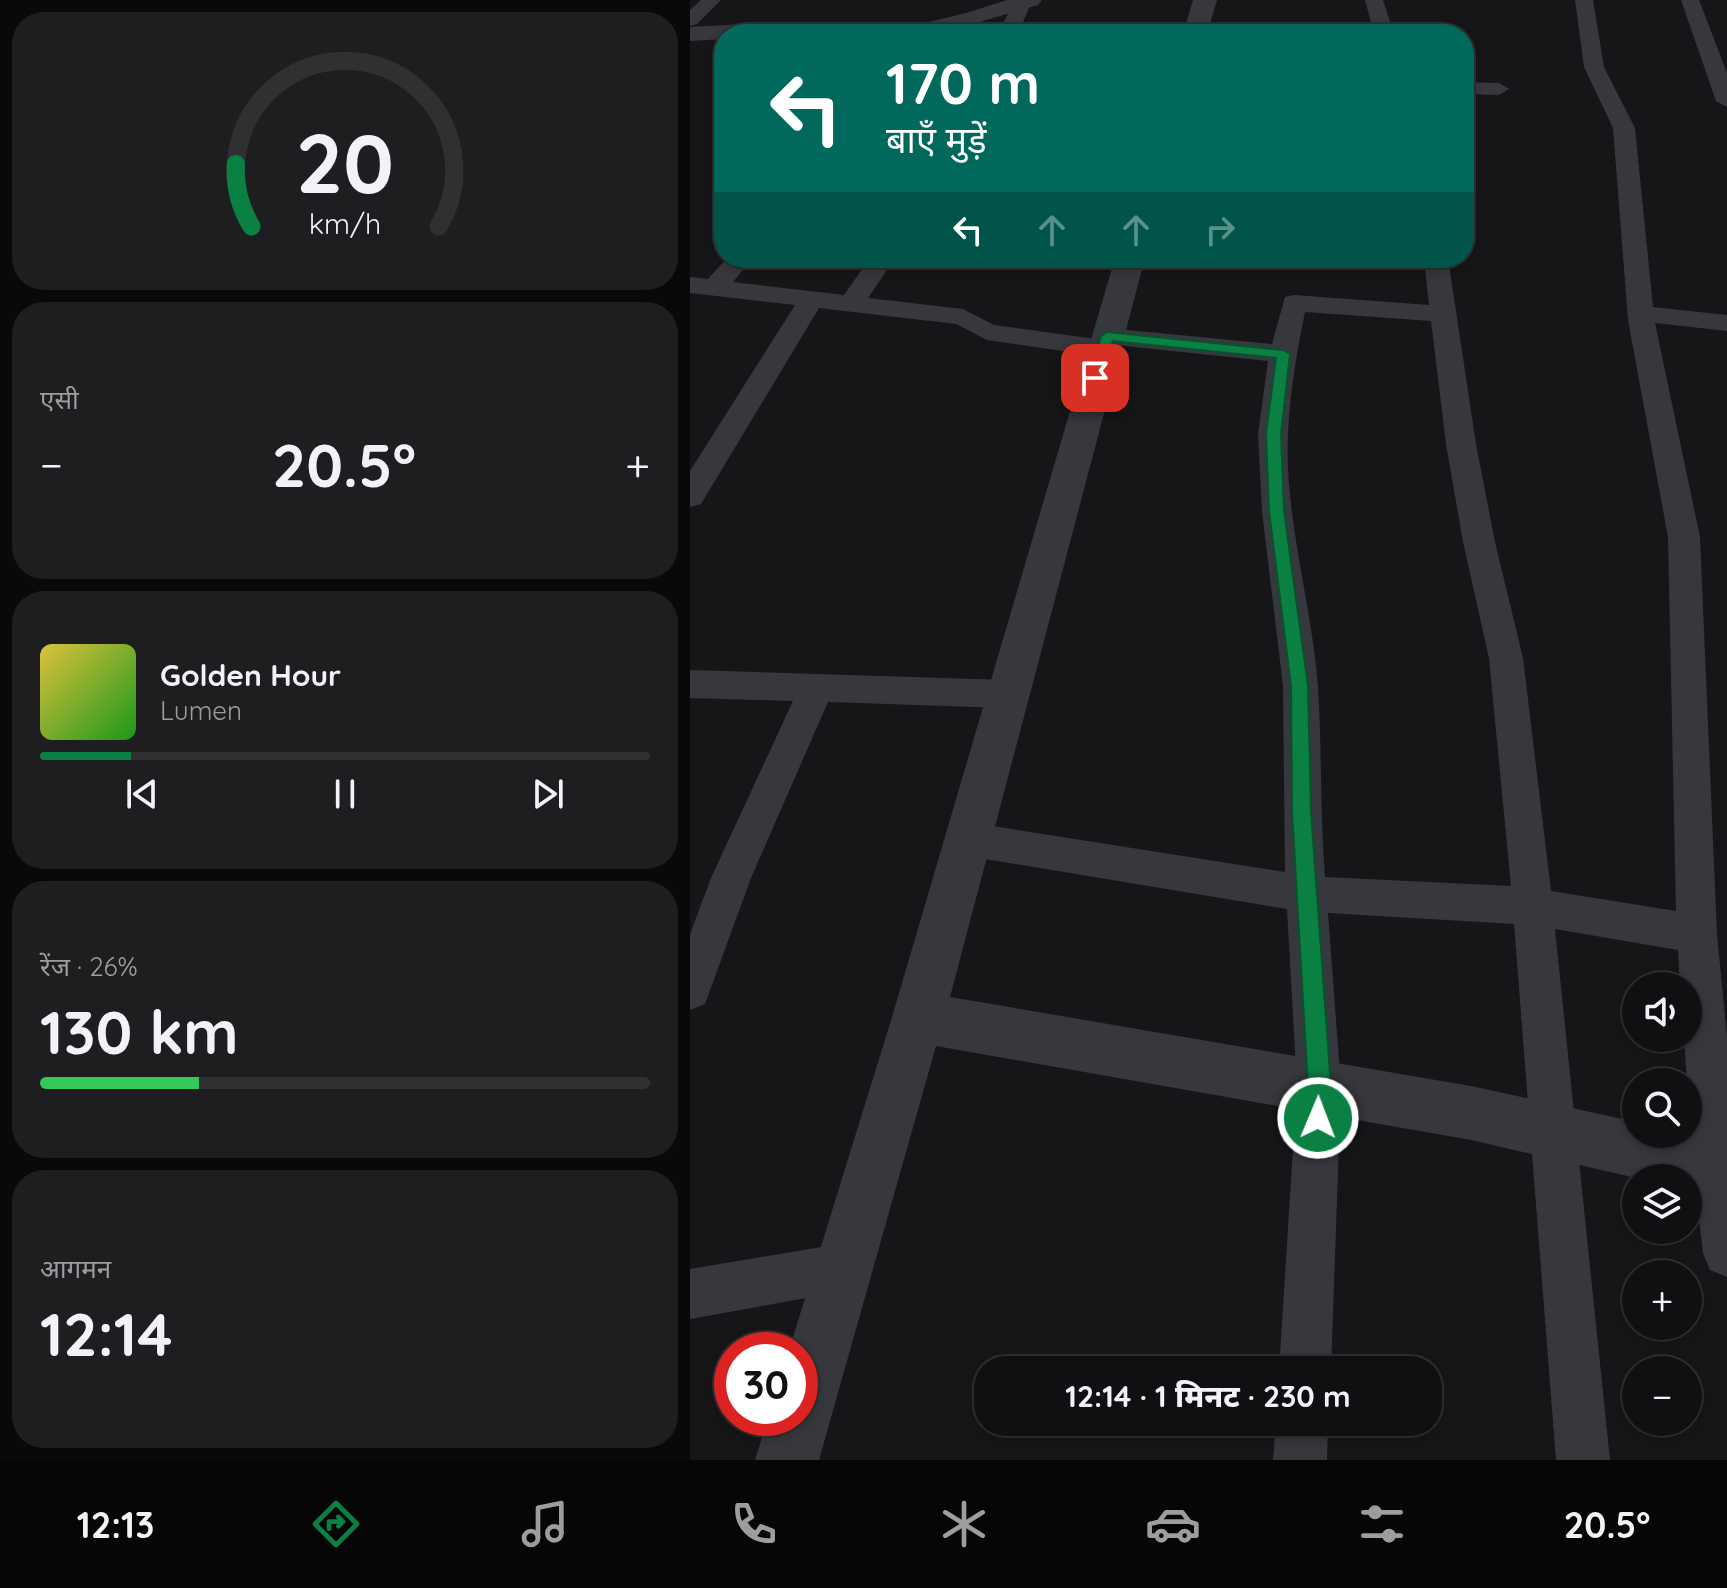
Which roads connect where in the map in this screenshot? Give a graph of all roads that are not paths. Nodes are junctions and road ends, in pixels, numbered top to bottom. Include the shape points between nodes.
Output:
1 (712, 0) edge
2 (1205, 0) edge
3 (1374, 0) edge
4 (1584, 0) edge
5 (1690, 0) edge
6 (1026, 2) edge
7 (690, 20) edge
8 (945, 24) edge
9 (1014, 24) edge
10 (1198, 24) edge
11 (1381, 24) edge
12 (714, 33) edge
13 (690, 34) edge
14 (1474, 88) edge
15 (1499, 89) dead end
16 (1727, 101) edge
17 (727, 268) edge
18 (876, 268) edge
19 (1127, 268) edge
20 (1437, 268) edge
21 (703, 286) edge
22 (812, 298) junction
23 (852, 302) junction
24 (1640, 313) junction
25 (1444, 314) junction
26 (1727, 323) edge
27 (1106, 343) junction
28 (1283, 354) junction
29 (690, 496) edge
30 (690, 684) edge
31 (817, 688) junction
32 (1006, 694) junction
33 (967, 839) junction
34 (1307, 894) junction
35 (1532, 906) junction
36 (1697, 934) junction
37 (690, 990) edge
38 (918, 1017) junction
39 (1319, 1087) junction
40 (1554, 1132) junction
41 (1722, 1170) edge
42 (1727, 1253) edge
43 (845, 1267) junction
44 (690, 1294) edge
45 (1306, 1356) edge
46 (818, 1358) edge
47 (794, 1436) edge
48 (1301, 1436) edge
49 (787, 1460) edge
50 (1300, 1460) edge
51 (1583, 1460) edge

1 - 7 street
2 - 10 street
3 - 11 street
4 - 24 street via 1594,67 1624,128
5 - 16 street
6 - 8 street
6 - 9 street
12 - 13 street
14 - 15 street
17 - 21 street
18 - 23 street
19 - 27 street
20 - 25 street
21 - 22 street
22 - 23 street
22 - 29 street
23 - 27 street via 963,317 987,332
24 - 26 street
24 - 36 street via 1684,537
25 - 28 street via 1294,303
25 - 35 street via 1474,514 1506,658
27 - 28 street
27 - 32 street
28 - 34 street via 1273,434 1275,480 1300,686
30 - 31 street
31 - 32 street
31 - 37 street via 731,878
32 - 33 street
33 - 34 street
33 - 38 street
34 - 35 street
34 - 39 street
35 - 36 street
35 - 40 street
36 - 41 street
38 - 39 street
38 - 43 street
39 - 40 street
39 - 45 street
40 - 41 street
40 - 51 street
41 - 42 street
43 - 44 street
43 - 46 street
47 - 49 street
48 - 50 street

